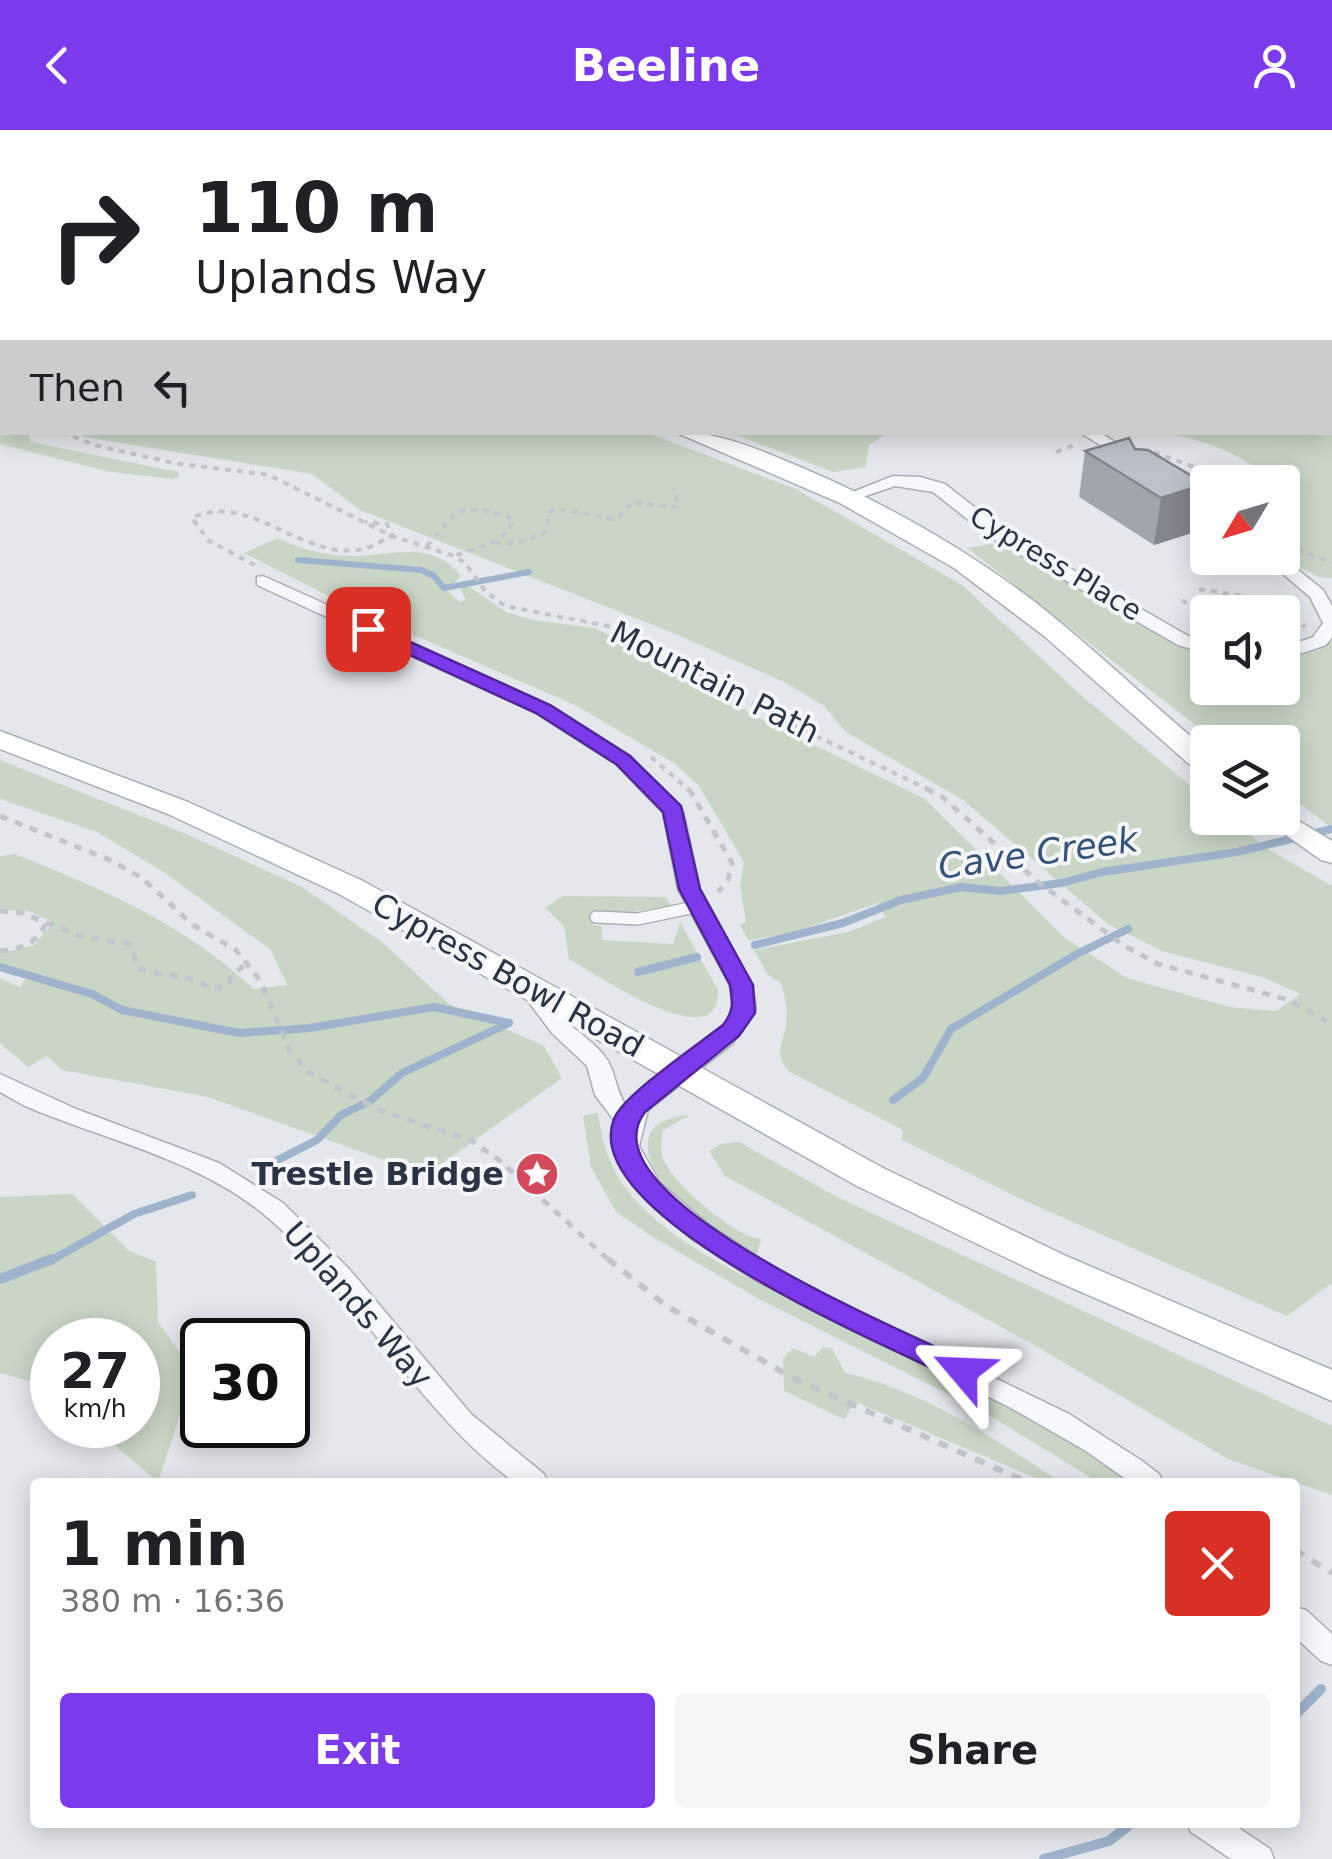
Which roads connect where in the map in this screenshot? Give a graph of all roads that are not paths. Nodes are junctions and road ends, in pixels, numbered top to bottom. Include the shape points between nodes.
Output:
1 (695, 435) edge
2 (1092, 435) edge
3 (1158, 476) edge
4 (848, 497) junction
5 (1294, 575) edge
6 (264, 581) dead end
7 (1190, 643) edge
8 (1300, 648) edge
9 (0, 739) edge
10 (1190, 751) edge
11 (1300, 833) edge
12 (1332, 854) edge
13 (698, 906) junction
14 (596, 917) dead end
15 (524, 982) junction
16 (681, 1073) junction
17 (0, 1082) edge
18 (625, 1121) junction
19 (1332, 1386) edge
20 (527, 1478) edge
21 (1143, 1478) edge
22 (1300, 1623) edge
23 (1332, 1652) edge
24 (1211, 1828) edge
25 (1258, 1859) edge

1 - 4 street
2 - 3 street
4 - 7 street, Cypress Place via 893,480 940,488 996,533
4 - 10 street via 1000,588
5 - 8 street via 1317,594 1332,623 1320,641
6 - 13 street via 543,709 623,760 673,810
9 - 15 street, Cypress Bowl Road via 264,845
11 - 12 street
13 - 14 lane via 638,919
13 - 16 street via 741,985 744,1013
15 - 16 street, Cypress Bowl Road
15 - 18 street via 590,1054
16 - 18 street
16 - 19 street, Cypress Bowl Road via 958,1222
17 - 20 street, Uplands Way via 70,1117 187,1158 272,1206 458,1422
18 - 21 street via 625,1149 635,1171 693,1229 787,1285 1072,1428
22 - 23 street
24 - 25 street

